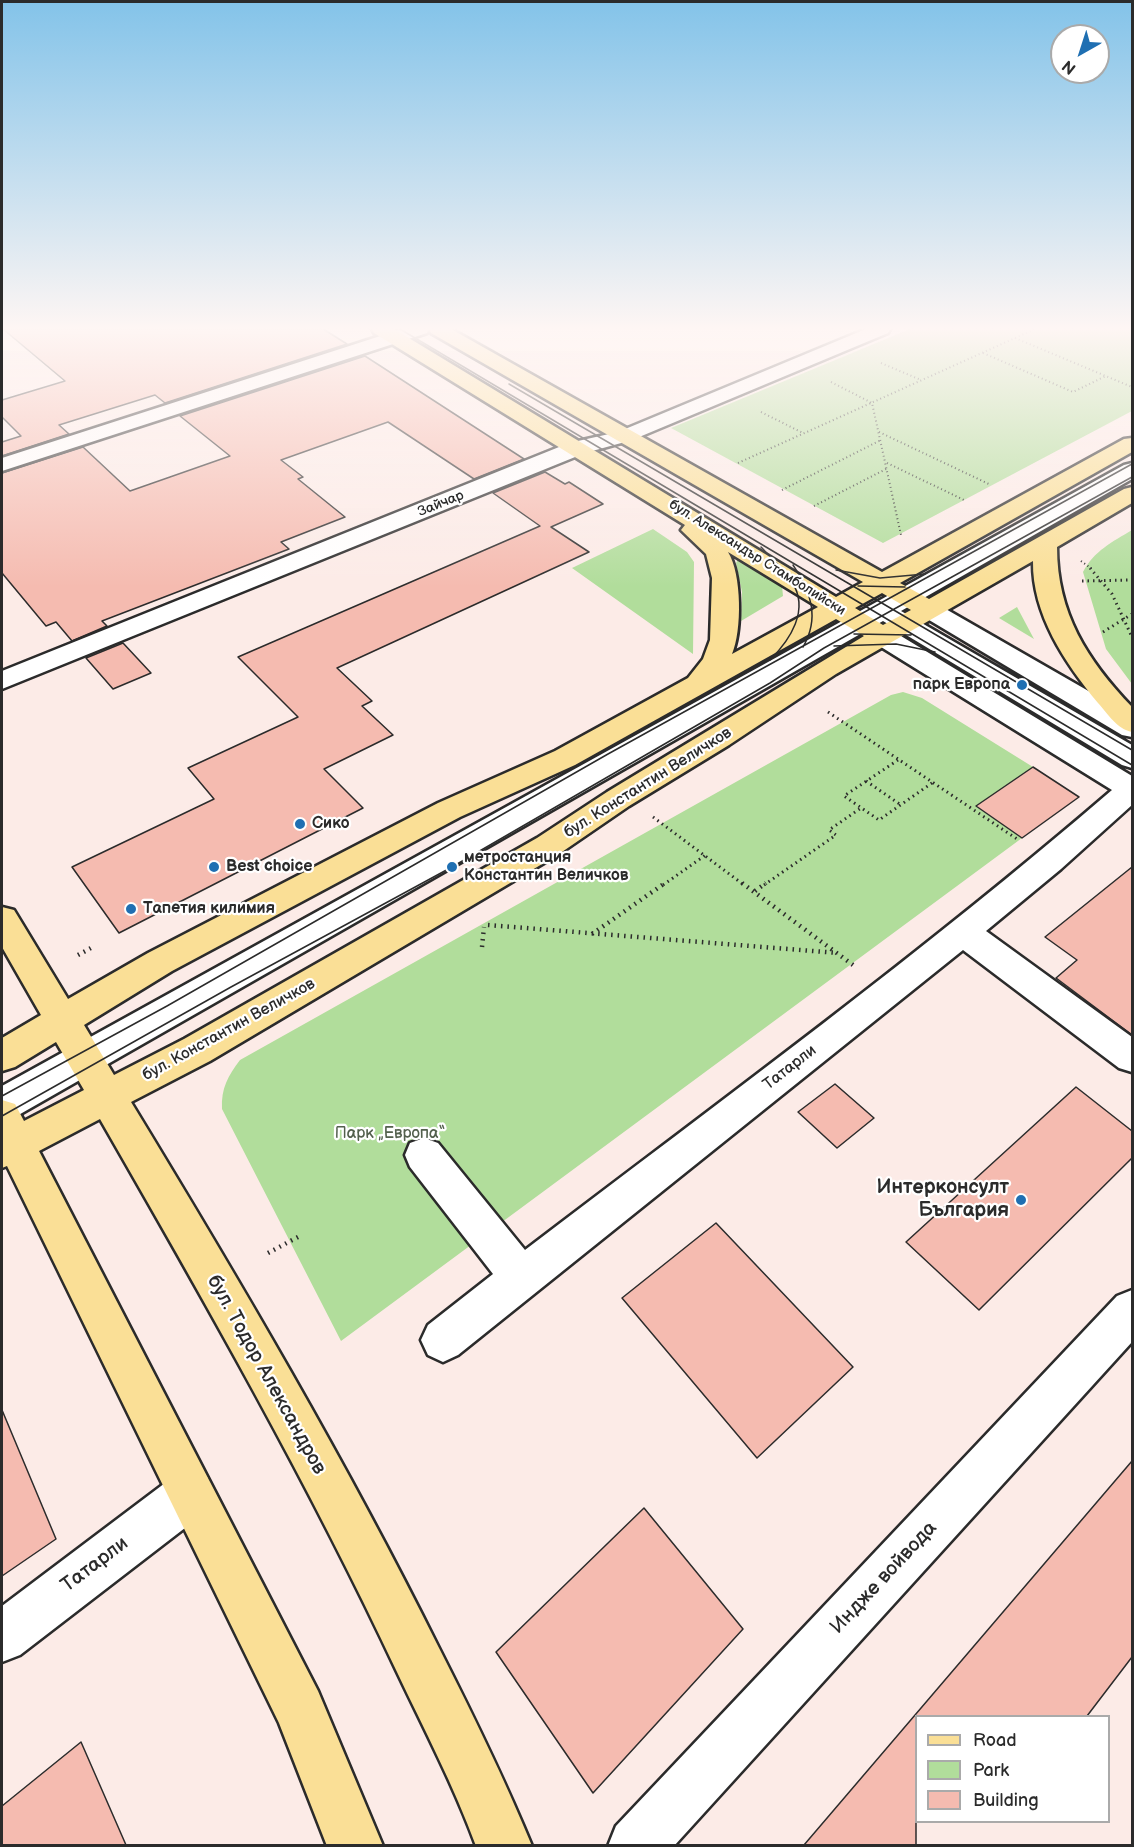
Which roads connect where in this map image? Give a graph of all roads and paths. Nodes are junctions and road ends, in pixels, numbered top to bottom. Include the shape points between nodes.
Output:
1 (148, 415) edge
2 (524, 415) edge
3 (589, 415) edge
4 (675, 415) edge
5 (767, 415) edge
6 (845, 415) edge
7 (875, 415) edge
8 (879, 432) junction
9 (804, 434) junction
10 (625, 436) junction
11 (881, 440) junction
12 (1132, 444) edge
13 (578, 448) junction
14 (887, 462) junction
15 (2, 465) edge
16 (734, 465) dead end
17 (888, 468) junction
18 (1132, 470) edge
19 (992, 486) dead end
20 (780, 491) dead end
21 (1132, 494) edge
22 (966, 500) dead end
23 (664, 501) junction
24 (810, 508) dead end
25 (1045, 543) junction
26 (903, 545) dead end
27 (1075, 557) dead end
28 (1102, 580) junction
29 (1132, 580) edge
30 (881, 582) junction
31 (1075, 582) dead end
32 (1132, 614) edge
33 (886, 615) junction
34 (1125, 618) junction
35 (1102, 633) dead end
36 (1132, 637) edge
37 (2, 681) edge
38 (698, 683) junction
39 (828, 712) dead end
40 (1132, 723) edge
41 (1132, 728) edge
42 (1132, 758) edge
43 (898, 760) junction
44 (866, 781) junction
45 (932, 783) junction
46 (1132, 789) edge
47 (901, 805) junction
48 (861, 808) junction
49 (650, 815) dead end
50 (707, 854) junction
51 (1050, 861) junction
52 (755, 891) junction
53 (2, 919) edge
54 (962, 932) junction
55 (592, 934) junction
56 (482, 947) dead end
57 (91, 948) dead end
58 (838, 953) junction
59 (78, 955) dead end
60 (888, 992) junction
61 (62, 1021) junction
62 (2, 1056) edge
63 (1132, 1057) edge
64 (85, 1058) junction
65 (107, 1097) junction
66 (5, 1129) edge
67 (424, 1155) dead end
68 (298, 1237) dead end
69 (268, 1253) dead end
70 (522, 1278) junction
71 (1132, 1311) edge
72 (443, 1340) dead end
73 (190, 1494) junction
74 (2, 1637) edge
75 (355, 1845) edge
76 (504, 1845) edge
77 (636, 1845) edge

1 - 15 street
2 - 13 main road, бул. Александър Стамболийски
3 - 10 main road, бул. Александър Стамболийски
4 - 10 street, Зайчар
5 - 9 path
6 - 9 path
7 - 8 path
8 - 11 path
8 - 19 path
9 - 16 path
10 - 13 street, Зайчар
10 - 30 main road, бул. Александър Стамболийски
11 - 14 path
11 - 20 path
12 - 30 main road, бул. Константин Величков
13 - 23 main road, бул. Александър Стамболийски
13 - 37 street, Зайчар
14 - 17 path
14 - 22 path
17 - 24 path
17 - 26 path
18 - 33 street, бул. Константин Величков
21 - 25 main road, бул. Константин Величков
23 - 33 main road, бул. Александър Стамболийски
23 - 38 main road via 717,552 724,572 727,626 721,651
25 - 33 main road, бул. Константин Величков
25 - 40 main road via 1043,562 1063,634 1092,679
27 - 28 path
28 - 29 path
28 - 31 path
28 - 34 path
30 - 33 main road, бул. Константин Величков
30 - 33 main road, бул. Александър Стамболийски
32 - 34 path
33 - 38 main road, бул. Константин Величков
33 - 41 street, бул. Александър Стамболийски
33 - 42 street
33 - 46 street, бул. Александър Стамболийски
33 - 64 street, бул. Константин Величков
33 - 65 main road, бул. Константин Величков via 548,846 197,1050
34 - 35 path
34 - 36 path
38 - 61 main road, бул. Константин Величков via 565,758 449,810 181,951
39 - 43 path
43 - 44 path
43 - 45 path
44 - 47 path
44 - 48 path via 844,796
45 - 47 path
45 - 51 path
46 - 51 street, Татарли
47 - 48 path via 879,820
48 - 52 path via 830,830 836,835
49 - 50 path
50 - 52 path
50 - 55 path
51 - 54 street, Татарли
52 - 58 path
53 - 61 main road, бул. Тодор Александров
54 - 60 street, Татарли
54 - 63 street
55 - 56 path via 484,925
55 - 58 path
57 - 59 path
58 - 60 path
60 - 70 street, Татарли
61 - 62 main road, бул. Константин Величков
61 - 64 main road, бул. Тодор Александров
64 - 65 main road, бул. Тодор Александров
64 - 66 street, бул. Константин Величков
65 - 66 main road, бул. Константин Величков
65 - 76 main road, бул. Тодор Александров via 361,1545
66 - 73 main road
67 - 70 street
68 - 69 path
70 - 72 street, Татарли
71 - 77 street, Индже войвода
73 - 74 street, Татарли
73 - 75 main road via 300,1709

